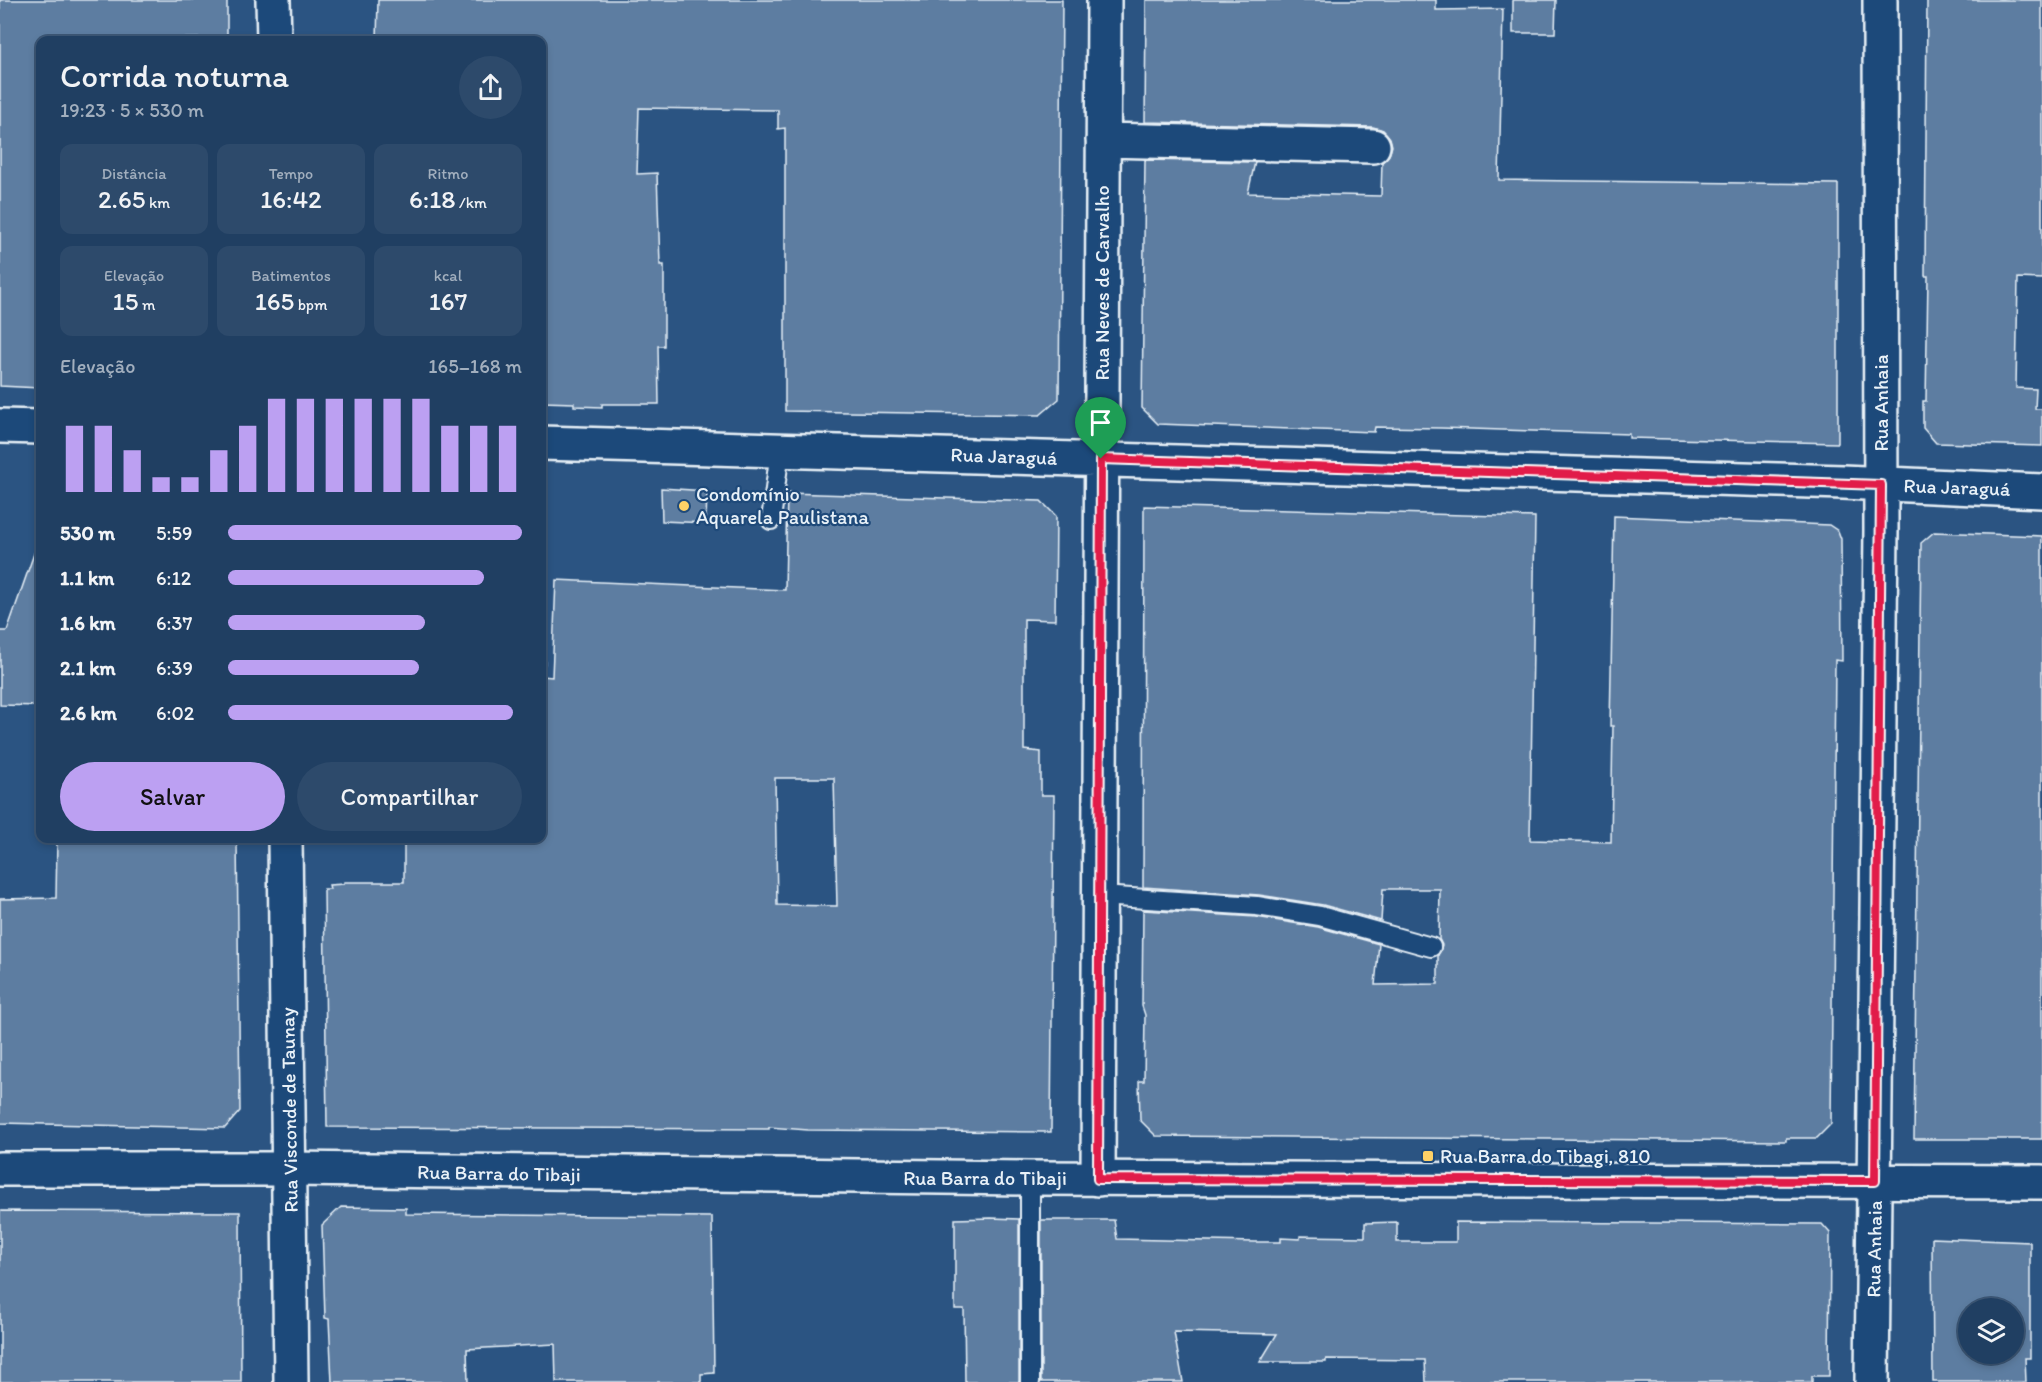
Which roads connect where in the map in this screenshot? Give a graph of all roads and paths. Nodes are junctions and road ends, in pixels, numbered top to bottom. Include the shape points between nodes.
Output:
1 (273, 0) edge
2 (1104, 0) edge
3 (1880, 0) edge
4 (274, 36) edge
5 (1103, 140) junction
6 (1373, 146) dead end
7 (0, 426) edge
8 (36, 427) edge
9 (546, 443) edge
10 (780, 450) junction
11 (1101, 459) junction
12 (1881, 485) junction
13 (2042, 491) edge
14 (771, 520) dead end
15 (285, 843) edge
16 (1100, 896) junction
17 (1431, 947) dead end
18 (0, 1169) edge
19 (290, 1169) junction
20 (1030, 1178) junction
21 (1098, 1179) junction
22 (1875, 1181) junction
23 (2042, 1182) edge
24 (291, 1382) edge
25 (1030, 1382) edge
26 (1872, 1382) edge

1 - 4 street
2 - 5 street, Rua Neves de Carvalho
3 - 12 street, Rua Anhaia
5 - 6 street
5 - 11 street, Rua Neves de Carvalho
7 - 8 street
9 - 10 street, Rua Jaraguá
10 - 11 street, Rua Jaraguá
10 - 14 lane
11 - 12 street, Rua Jaraguá
11 - 16 street, Rua Neves de Carvalho
12 - 13 street, Rua Jaraguá
12 - 22 street, Rua Anhaia
15 - 19 street, Rua Visconde de Taunay
16 - 17 lane via 1257,906 1320,916
16 - 21 street, Rua Neves de Carvalho
18 - 19 street, Rua Barra do Tibaji
19 - 20 street, Rua Barra do Tibaji
19 - 24 street, Rua Visconde de Taunay
20 - 21 street, Rua Barra do Tibaji
20 - 25 lane
21 - 22 street, Rua Barra do Tibaji
22 - 23 street, Rua Barra do Tibaji
22 - 26 street, Rua Anhaia

